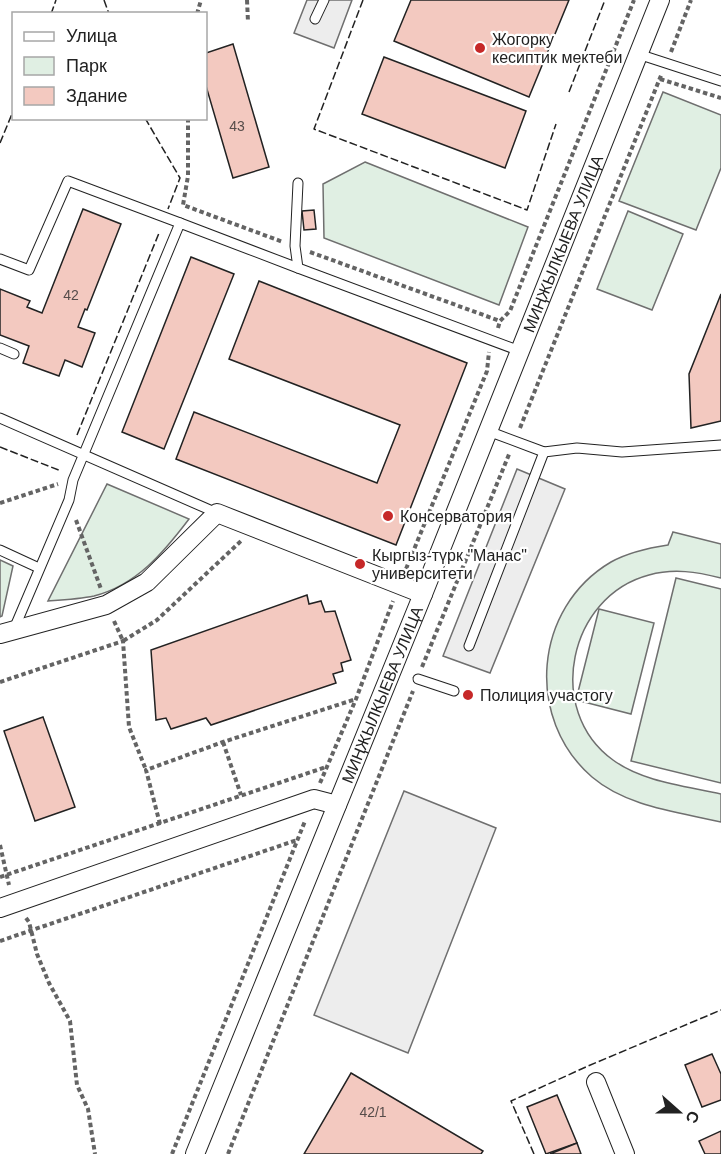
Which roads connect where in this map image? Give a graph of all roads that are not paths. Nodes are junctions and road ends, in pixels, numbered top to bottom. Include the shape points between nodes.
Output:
1 (324, 0) edge
2 (660, 0) edge
3 (315, 19) dead end
4 (638, 54) junction
5 (721, 81) edge
6 (298, 183) dead end
7 (180, 223) junction
8 (0, 259) edge
9 (298, 268) junction
10 (0, 348) edge
11 (520, 351) junction
12 (14, 354) dead end
13 (0, 418) edge
14 (488, 431) junction
15 (721, 446) edge
16 (544, 452) junction
17 (85, 455) junction
18 (217, 513) junction
19 (0, 550) edge
20 (39, 568) junction
21 (423, 594) junction
22 (7, 632) edge
23 (469, 646) dead end
24 (418, 679) road end
25 (454, 691) dead end
26 (337, 805) junction
27 (7, 905) edge
28 (596, 1082) dead end
29 (195, 1154) edge
30 (625, 1154) edge

1 - 3 lane
2 - 4 street, МИҢЖЫЛКЫЕВА УЛИЦА
4 - 5 lane
4 - 11 street, МИҢЖЫЛКЫЕВА УЛИЦА
6 - 9 lane
7 - 8 lane via 68,181 29,270
7 - 9 lane
7 - 17 lane
9 - 11 lane
10 - 12 lane
11 - 14 street, МИҢЖЫЛКЫЕВА УЛИЦА
13 - 17 lane
14 - 16 lane
14 - 21 street, МИҢЖЫЛКЫЕВА УЛИЦА
15 - 16 lane
16 - 23 lane
17 - 18 lane
17 - 20 lane
18 - 21 street
18 - 22 street via 147,582 106,605
19 - 20 lane
20 - 22 lane
21 - 26 street, МИҢЖЫЛКЫЕВА УЛИЦА
24 - 25 lane
26 - 27 street via 314,799
26 - 29 street, МИҢЖЫЛКЫЕВА УЛИЦА
28 - 30 street

